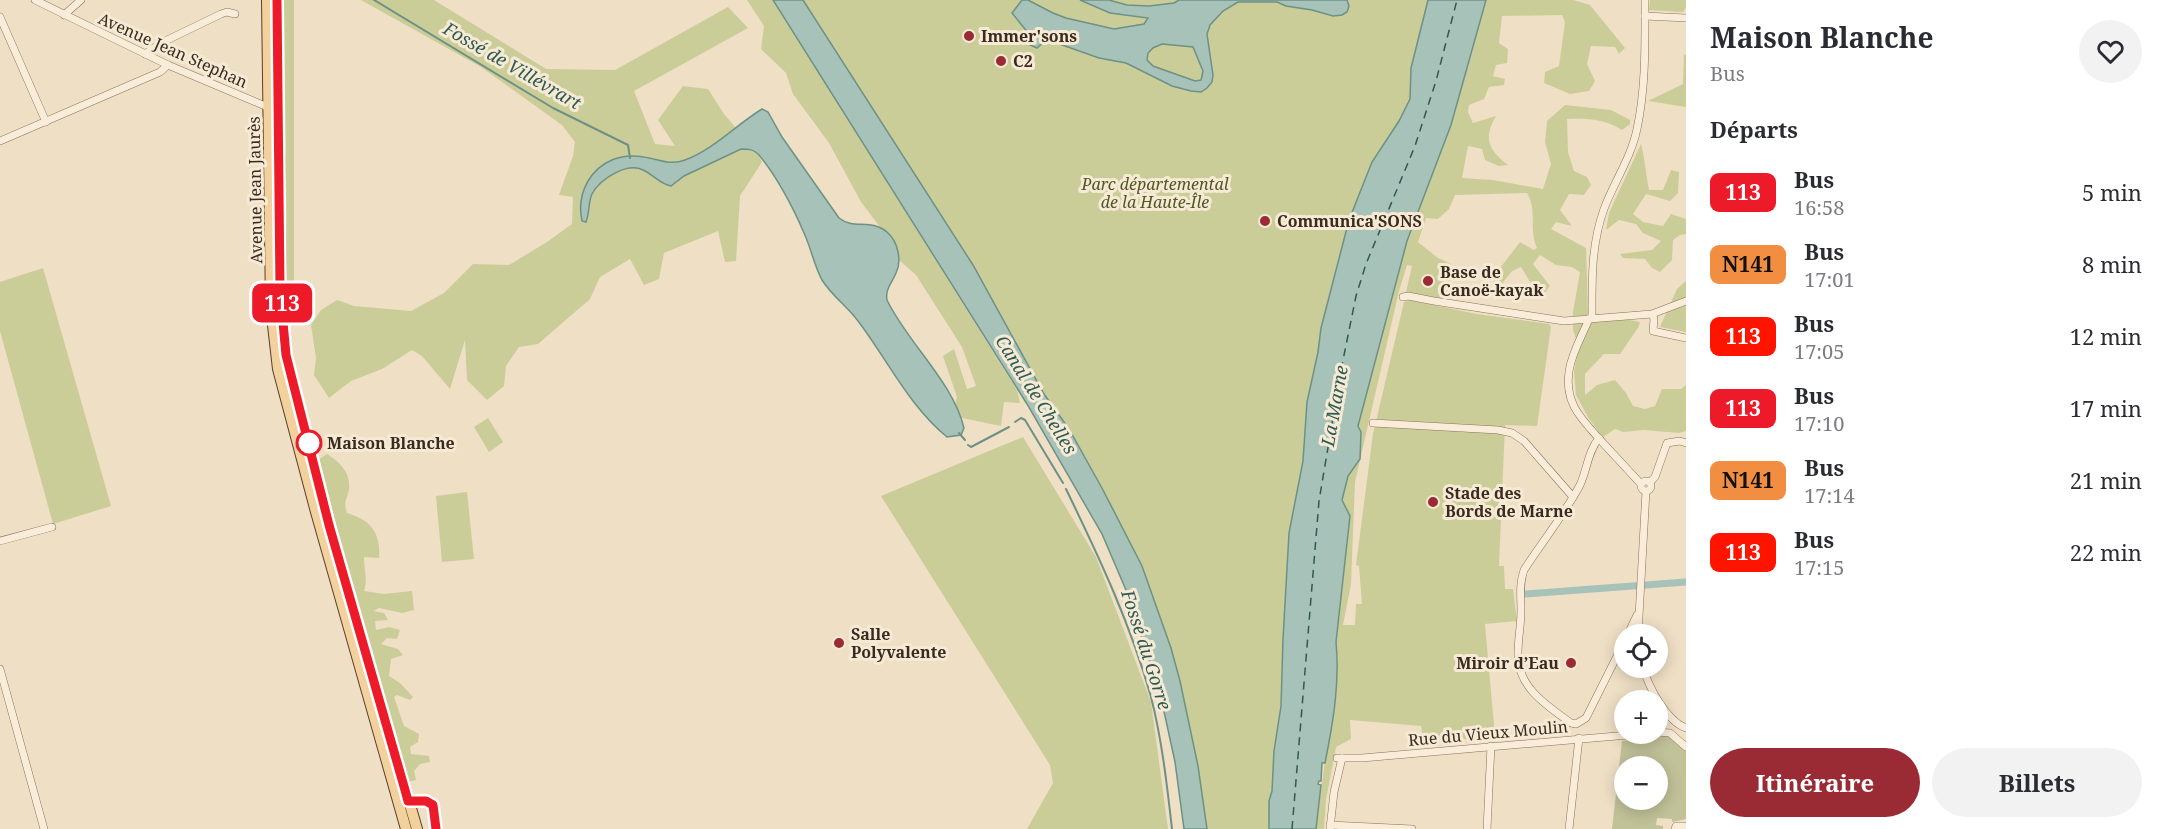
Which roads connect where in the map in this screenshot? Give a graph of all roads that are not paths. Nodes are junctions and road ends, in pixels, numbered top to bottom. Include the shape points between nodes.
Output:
1 (35, 0) edge
2 (81, 0) edge
3 (267, 0) edge
4 (278, 0) edge
5 (1645, 0) edge
6 (235, 14) dead end
7 (64, 15) junction
8 (1645, 16) junction
9 (0, 17) edge
10 (1686, 18) edge
11 (145, 54) junction
12 (168, 65) junction
13 (269, 107) junction
14 (46, 122) junction
15 (0, 141) edge
16 (280, 189) junction
17 (1403, 297) dead end
18 (1686, 301) edge
19 (1652, 314) junction
20 (1591, 319) junction
21 (1686, 338) edge
22 (1373, 423) dead end
23 (1599, 438) junction
24 (1686, 443) edge
25 (1643, 487) junction
26 (1573, 497) junction
27 (52, 527) dead end
28 (0, 541) edge
29 (1638, 610) junction
30 (1632, 624) edge
31 (1638, 624) edge
32 (1614, 662) edge
33 (0, 669) edge
34 (1647, 678) edge
35 (1686, 728) edge
36 (1668, 733) edge
37 (1614, 736) edge
38 (1579, 738) junction
39 (1491, 746) junction
40 (1686, 747) edge
41 (1686, 826) edge
42 (1330, 827) edge
43 (403, 828) edge
44 (44, 829) edge
45 (417, 829) edge
46 (1412, 829) edge
47 (1487, 829) edge
48 (1569, 829) edge
49 (1675, 829) edge

1 - 7 street, Avenue Jean Stephan
2 - 7 street
3 - 13 main road, Avenue Jean Jaurès
4 - 16 main road, Avenue Jean Jaurès
5 - 8 street
6 - 11 street via 221,14
7 - 11 street, Avenue Jean Stephan
8 - 10 street
8 - 20 street via 1637,131 1605,208 1594,248
9 - 14 street
11 - 12 street, Avenue Jean Stephan
12 - 13 street, Avenue Jean Stephan
12 - 14 street
13 - 16 street via 274,113
13 - 43 main road, Avenue Jean Jaurès via 271,308 278,369
14 - 15 street
16 - 45 main road, Avenue Jean Jaurès via 280,290 286,355 332,536
17 - 20 street via 1552,319
18 - 19 street
19 - 20 street
19 - 21 street via 1653,331
20 - 23 street via 1573,355 1569,392 1581,420
22 - 26 street via 1512,433 1524,441
23 - 25 street
23 - 26 street
24 - 25 street via 1667,443 1651,487
25 - 29 street
26 - 32 street via 1521,579 1521,673 1531,691 1571,723 1581,722
27 - 28 street
29 - 30 street
29 - 31 street
33 - 44 street
34 - 35 street via 1661,704 1676,723
36 - 40 street
37 - 38 street, Rue du Vieux Moulin
38 - 39 street, Rue du Vieux Moulin
38 - 48 street
39 - 42 street, Rue du Vieux Moulin via 1339,758
39 - 47 street
41 - 49 street
42 - 46 street

